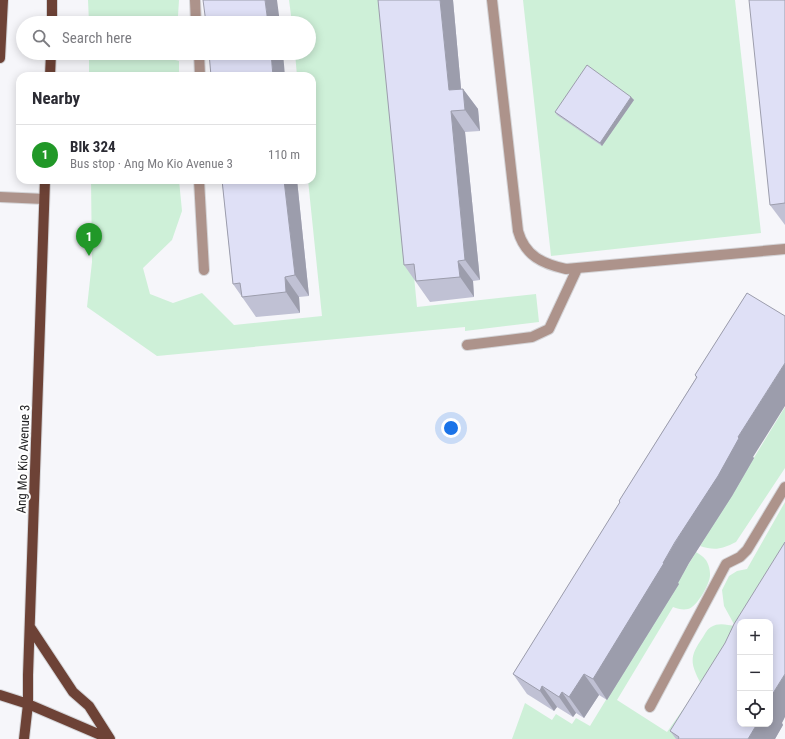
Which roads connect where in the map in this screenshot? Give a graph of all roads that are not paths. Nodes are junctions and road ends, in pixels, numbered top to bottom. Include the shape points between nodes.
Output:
1 (3, 0) edge
2 (52, 0) edge
3 (195, 0) edge
4 (492, 0) edge
5 (52, 16) edge
6 (196, 16) edge
7 (0, 58) edge
8 (51, 60) edge
9 (199, 60) edge
10 (50, 72) edge
11 (200, 72) edge
12 (45, 184) edge
13 (199, 184) edge
14 (0, 197) edge
15 (44, 199) junction
16 (785, 249) edge
17 (577, 269) junction
18 (204, 270) dead end
19 (467, 345) dead end
20 (785, 487) edge
21 (30, 627) junction
22 (0, 695) edge
23 (28, 704) junction
24 (650, 707) dead end
25 (24, 739) edge
26 (110, 739) edge

1 - 7 main road
2 - 5 main road
3 - 6 street
4 - 17 street via 518,231 525,248 531,254 547,264
8 - 10 main road
9 - 11 street
12 - 15 main road, Ang Mo Kio Avenue 3
13 - 18 street
14 - 15 street
15 - 21 main road, Ang Mo Kio Avenue 3
16 - 17 street
17 - 19 street via 549,329 532,337
20 - 24 street via 747,550 726,564
21 - 23 main road, Ang Mo Kio Avenue 3
21 - 26 main road via 73,692 90,706
22 - 23 main road
23 - 25 main road, Ang Mo Kio Avenue 3
23 - 26 main road

